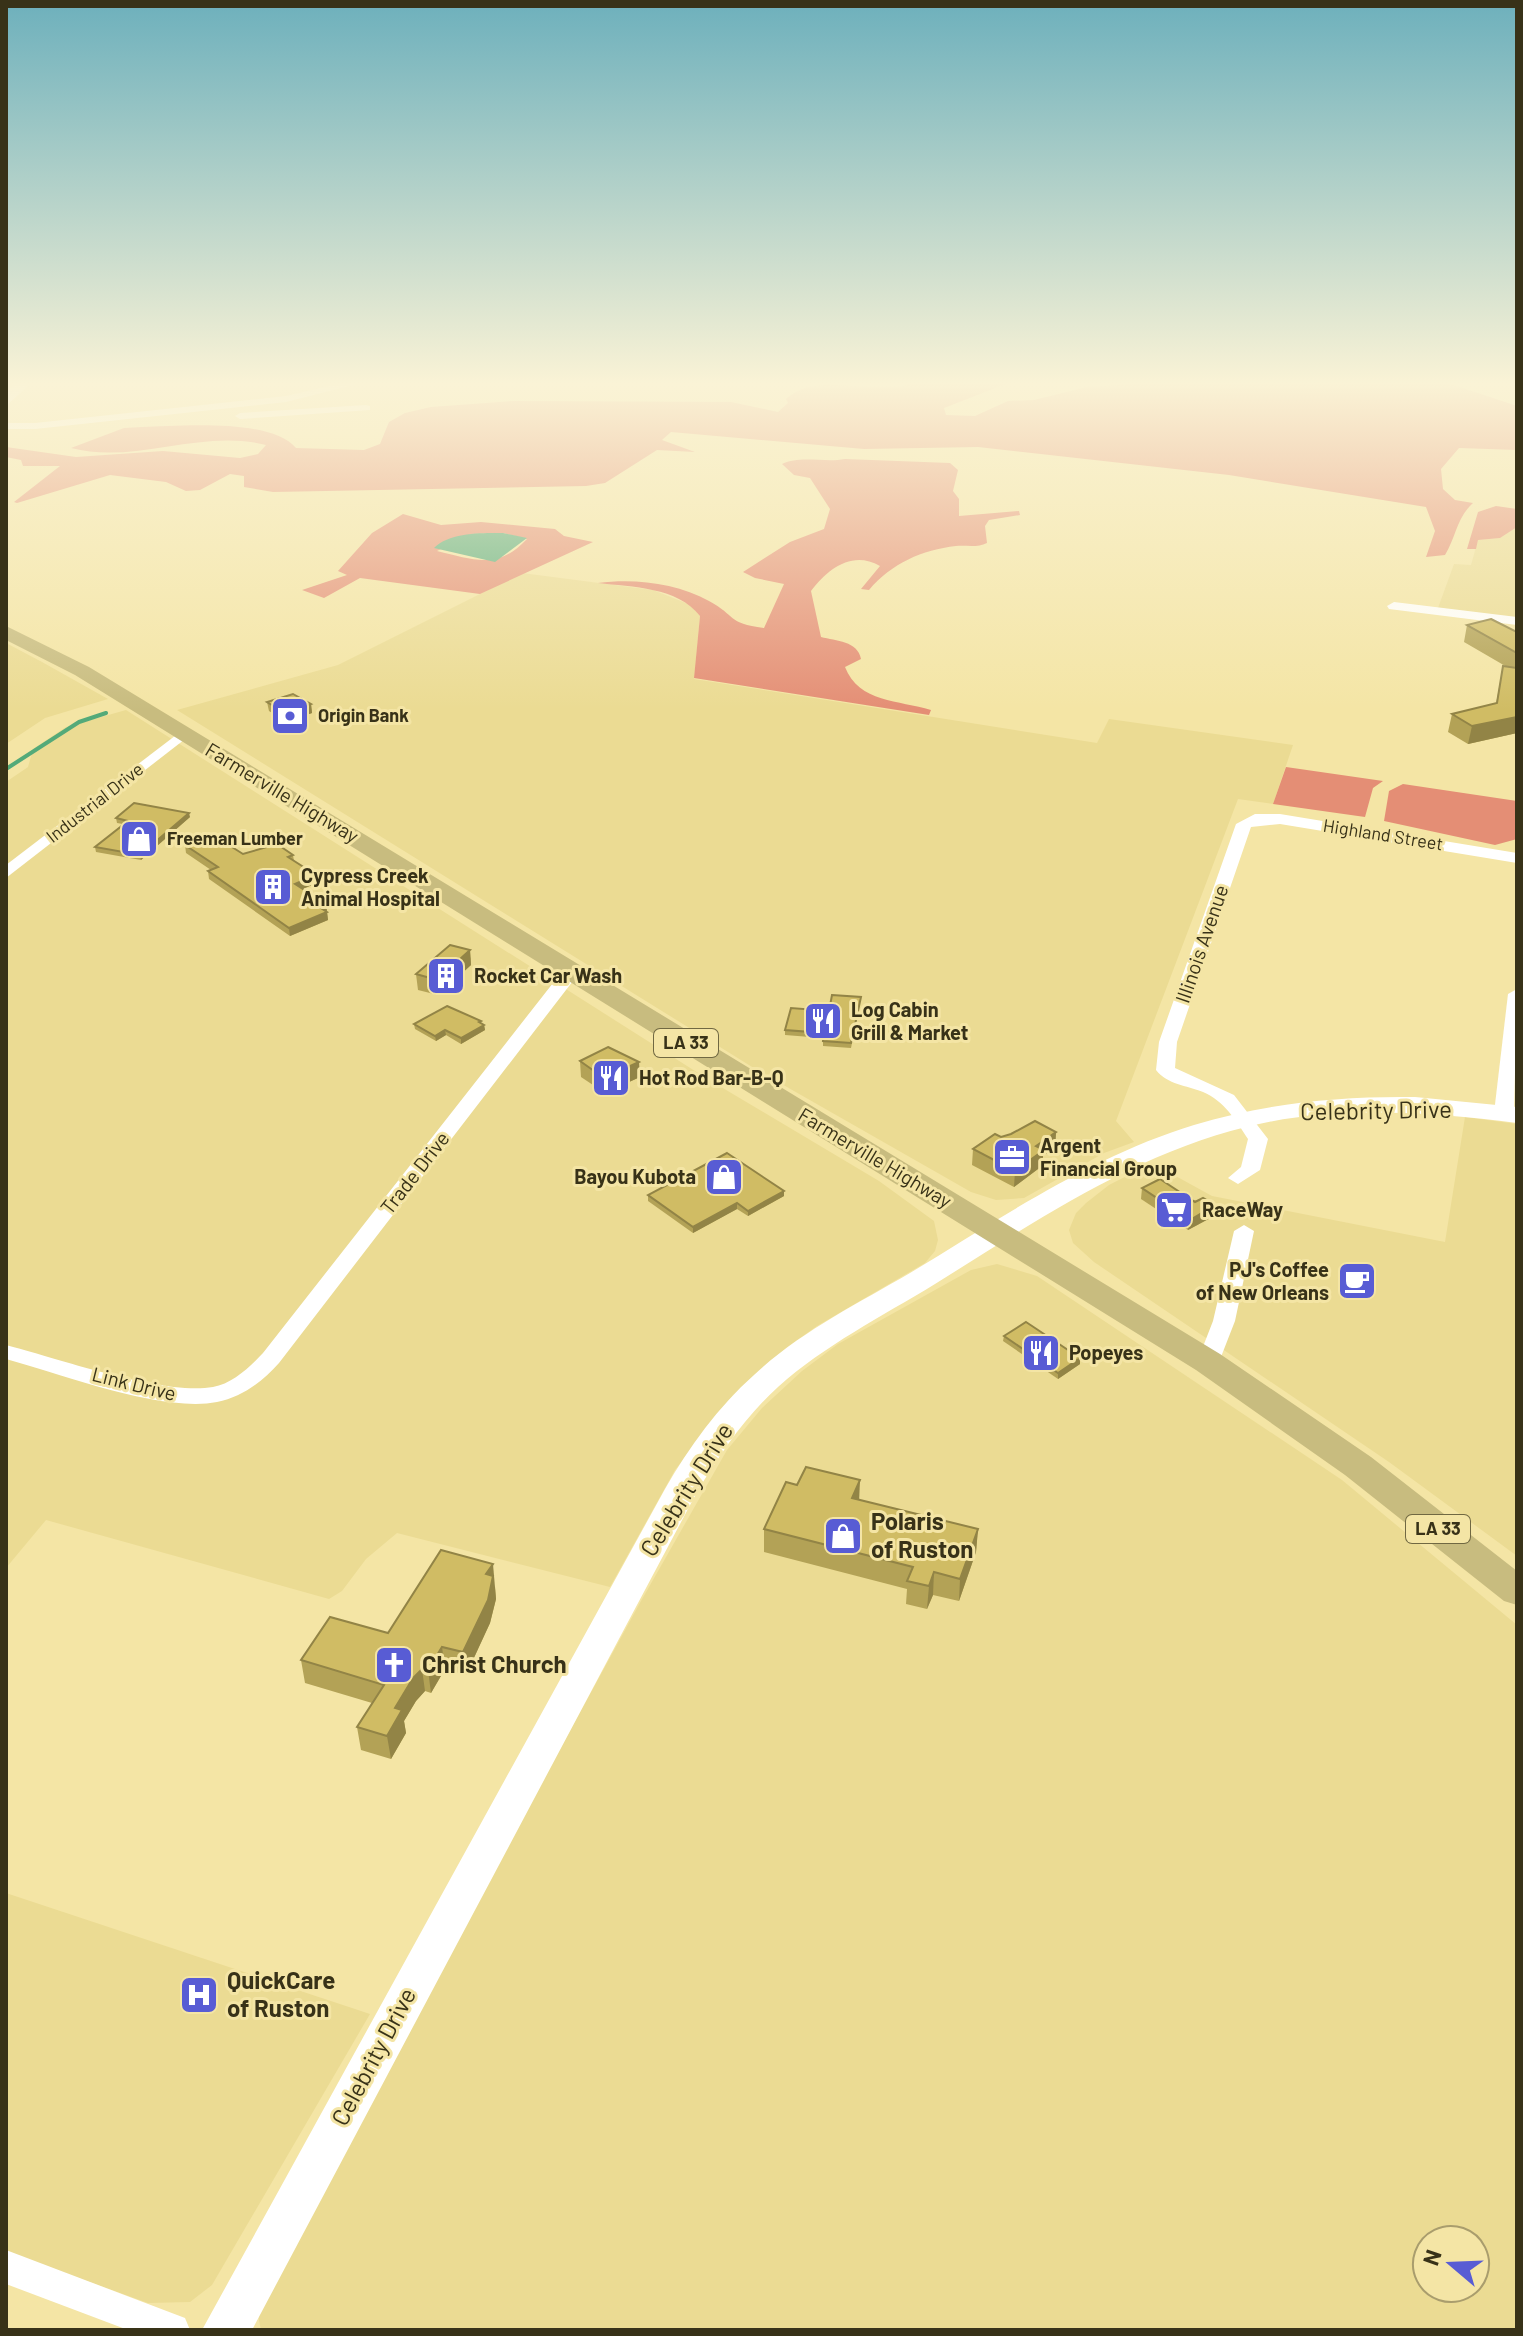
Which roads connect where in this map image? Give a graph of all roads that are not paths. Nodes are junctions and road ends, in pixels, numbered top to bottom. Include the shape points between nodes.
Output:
1 (1394, 606) dead end
2 (1517, 621) edge
3 (11, 638) edge
4 (184, 733) junction
5 (1248, 821) joint
6 (1517, 858) edge
7 (6, 873) edge
8 (570, 973) junction
9 (1517, 994) edge
10 (1511, 1114) edge
11 (1246, 1119) junction
12 (1238, 1178) dead end
13 (1244, 1231) dead end
14 (999, 1232) junction
15 (6, 1352) edge
16 (1208, 1362) junction
17 (258, 1373) joint
18 (1517, 1591) edge
19 (6, 2267) edge
20 (173, 2330) edge
21 (226, 2330) edge

1 - 2 street
3 - 4 main road, Farmerville Highway / LA 33 via 82,671
4 - 7 street, Industrial Drive
4 - 8 main road, Farmerville Highway / LA 33
5 - 6 street, Highland Street via 1280,819
5 - 11 street, Illinois Avenue via 1240,831 1168,1042 1165,1070 1214,1091
8 - 14 main road, Farmerville Highway / LA 33
8 - 17 street, Trade Drive
9 - 10 street
10 - 11 street, Celebrity Drive via 1355,1106
11 - 12 street via 1258,1139 1250,1170
11 - 14 street, Celebrity Drive via 1127,1160
13 - 16 street via 1224,1321
14 - 16 main road, Farmerville Highway / LA 33
14 - 21 street, Celebrity Drive via 831,1334 768,1379 709,1444
15 - 17 street, Link Drive via 193,1398 226,1392
16 - 18 main road, Farmerville Highway / LA 33 via 1358,1466
19 - 20 street

